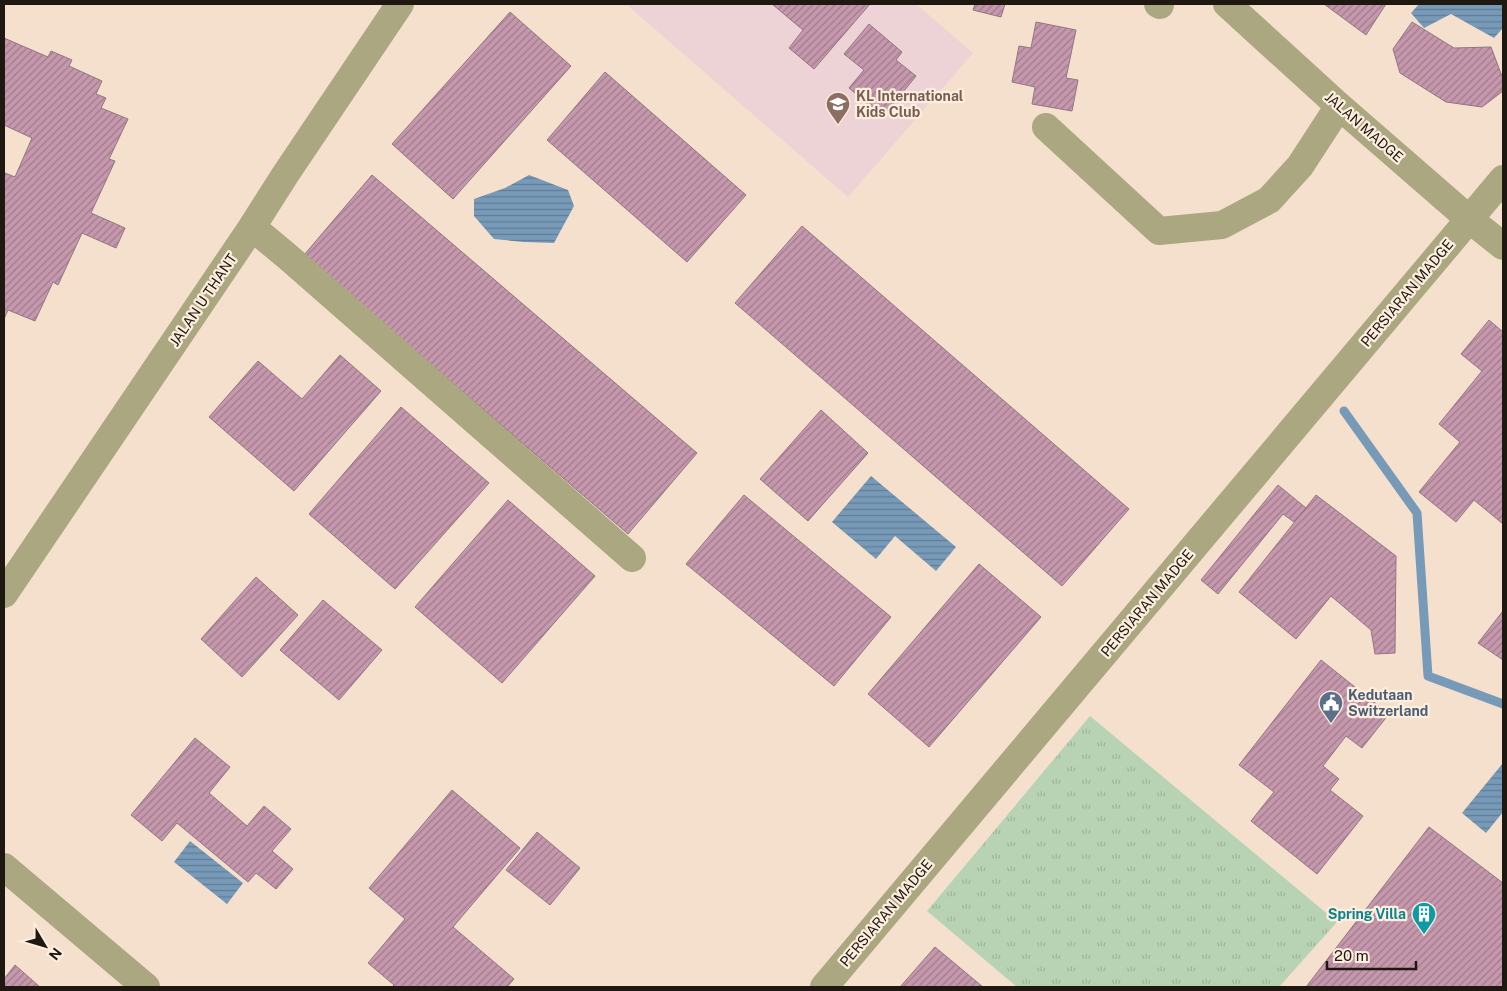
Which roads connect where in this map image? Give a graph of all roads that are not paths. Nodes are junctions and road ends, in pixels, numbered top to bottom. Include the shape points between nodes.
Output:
1 (400, 4) edge
2 (1227, 4) edge
3 (1339, 106) junction
4 (1046, 127) dead end
5 (1503, 178) edge
6 (1469, 219) junction
7 (252, 227) junction
8 (1503, 246) edge
9 (632, 558) dead end
10 (4, 594) edge
11 (4, 867) edge
12 (146, 987) edge
13 (824, 987) edge

1 - 7 street, JALAN U THANT
2 - 3 street, JALAN MADGE
3 - 4 street via 1300,166 1269,200 1222,225 1159,231
3 - 6 street, JALAN MADGE
5 - 6 street, PERSIARAN MADGE
6 - 8 street, JALAN MADGE
6 - 13 street, PERSIARAN MADGE
7 - 9 street
7 - 10 street, JALAN U THANT
11 - 12 street

